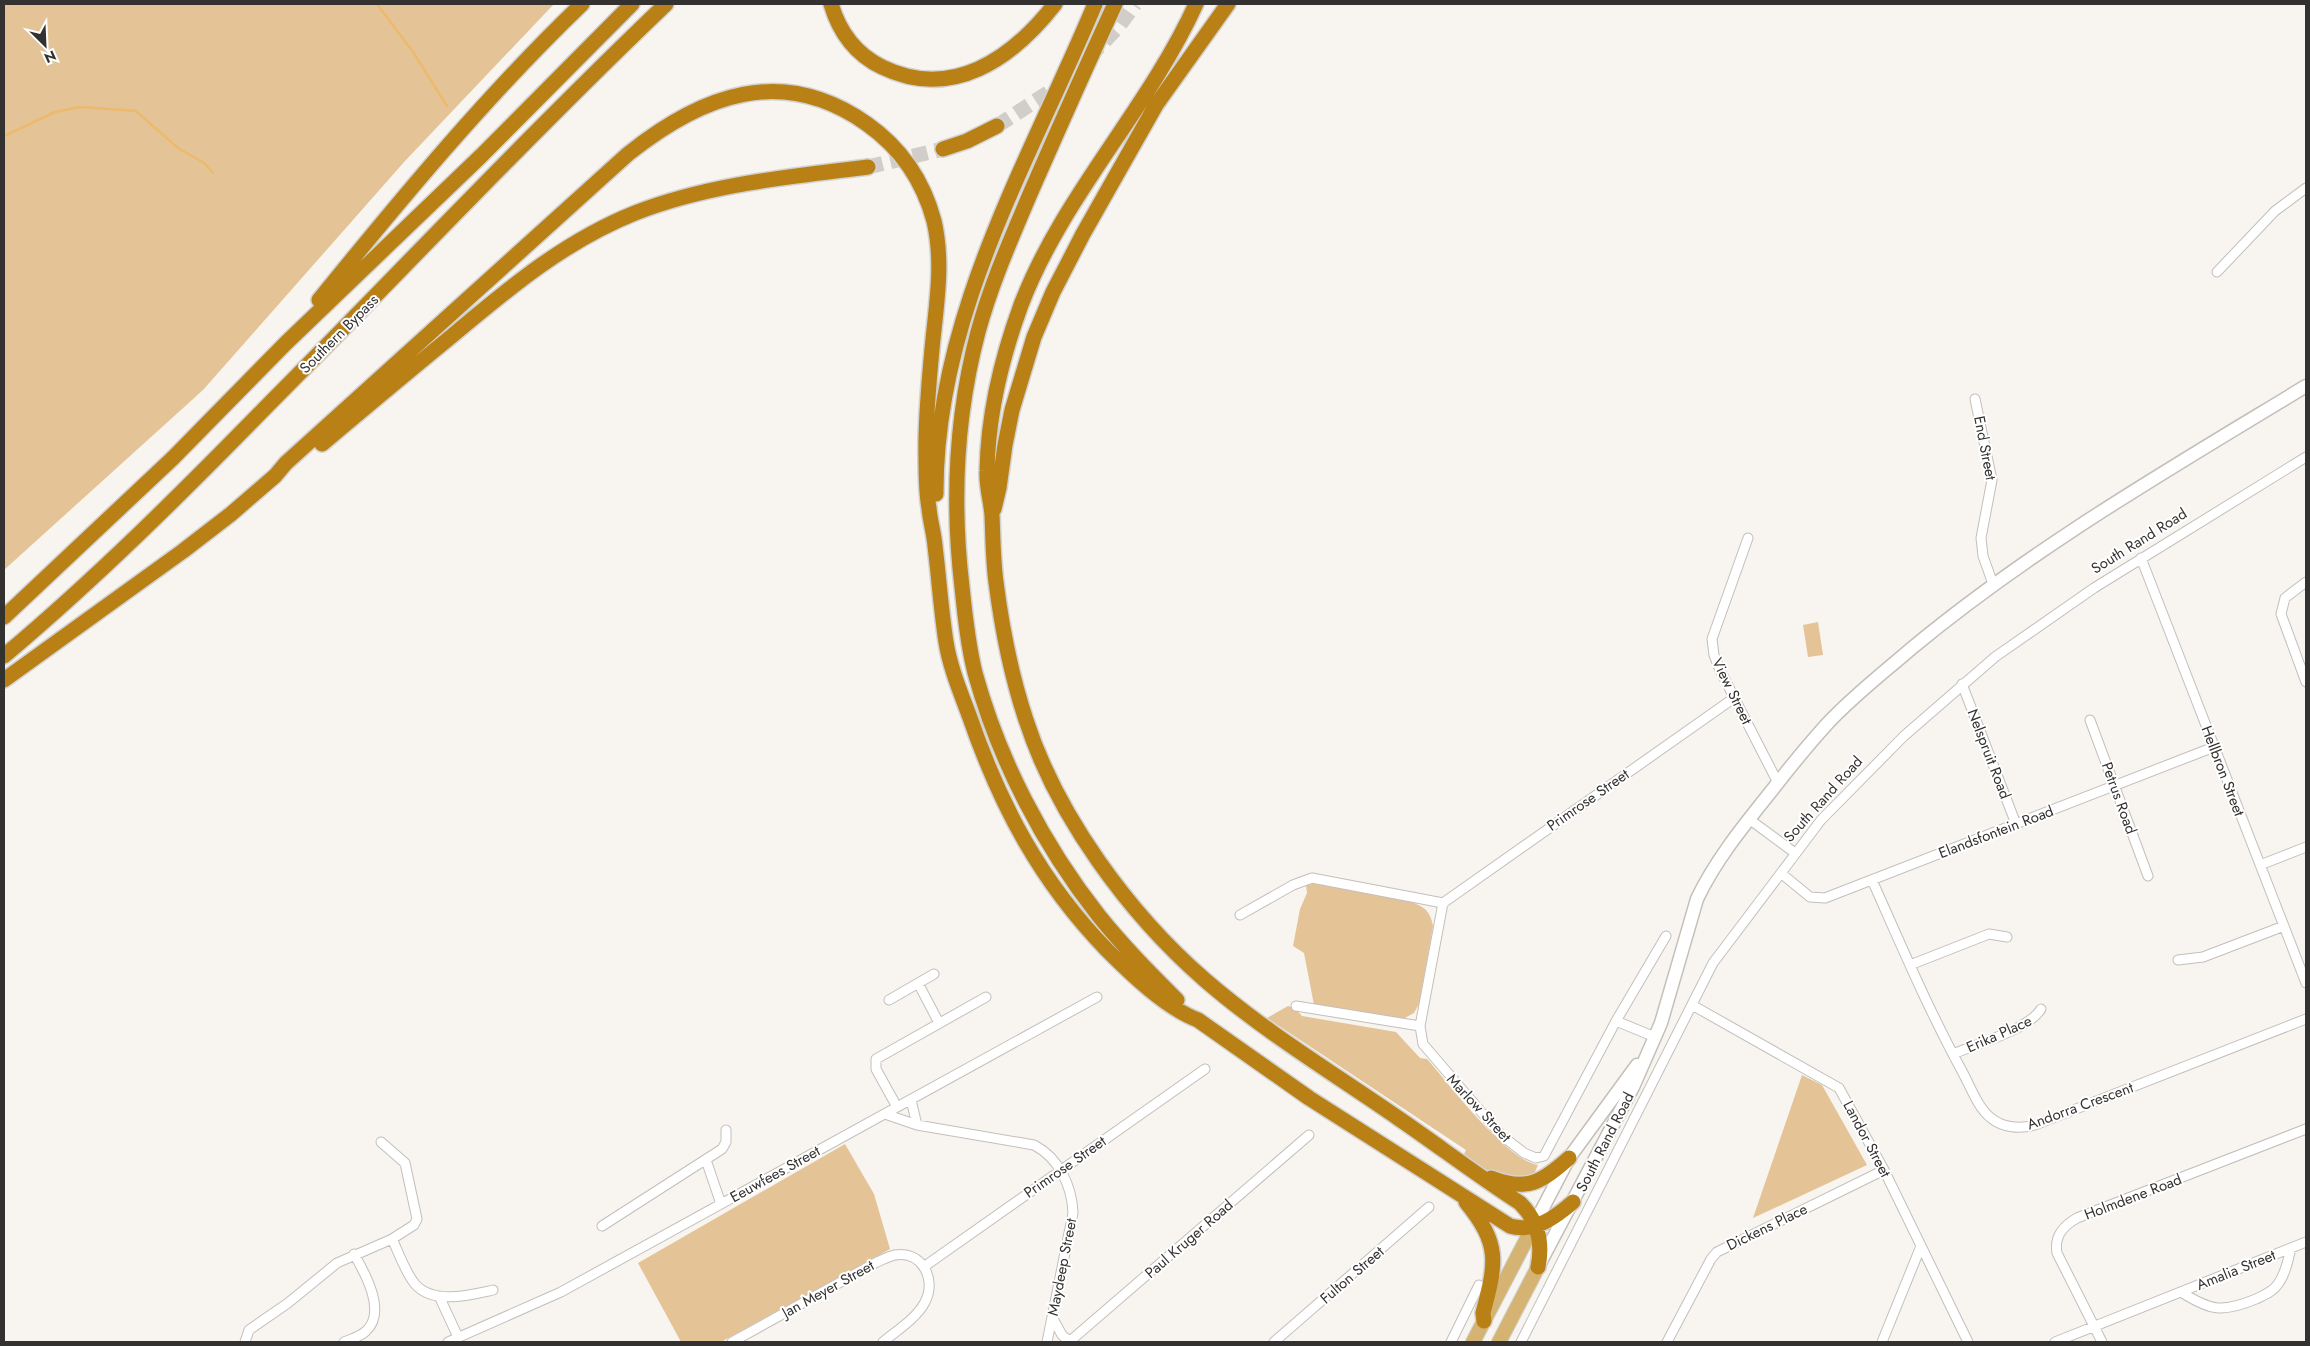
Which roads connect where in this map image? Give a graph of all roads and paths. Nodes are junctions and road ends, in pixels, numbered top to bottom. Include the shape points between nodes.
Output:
1 (582, 4) edge
2 (632, 4) edge
3 (666, 4) edge
4 (831, 4) edge
5 (1054, 4) edge
6 (1095, 4) edge
7 (1115, 4) edge
8 (1196, 4) edge
9 (1228, 4) edge
10 (997, 126) tunnel mouth
11 (943, 149) tunnel mouth
12 (868, 167) tunnel mouth
13 (2306, 188) edge
14 (2217, 272) dead end
15 (278, 351) junction
16 (2306, 386) edge
17 (1975, 399) dead end
18 (2306, 457) edge
19 (281, 470) junction
20 (992, 515) junction
21 (933, 528) junction
22 (1748, 538) dead end
23 (2141, 558) junction
24 (2306, 582) edge
25 (1993, 584) junction
26 (4, 617) edge
27 (4, 656) edge
28 (4, 680) edge
29 (2306, 682) edge
30 (1962, 684) junction
31 (1734, 698) junction
32 (2090, 720) dead end
33 (2214, 747) junction
34 (1778, 783) junction
35 (2114, 786) junction
36 (1749, 819) junction
37 (2016, 824) junction
38 (2306, 847) edge
39 (1795, 853) junction
40 (2260, 865) junction
41 (1782, 874) junction
42 (2148, 876) dead end
43 (1872, 880) junction
44 (1443, 903) junction
45 (1240, 916) dead end
46 (2284, 926) junction
47 (1666, 936) dead end
48 (2007, 937) dead end
49 (2178, 960) dead end
50 (1910, 965) junction
51 (934, 974) dead end
52 (2306, 983) edge
53 (918, 984) junction
54 (986, 997) dead end
55 (1097, 997) dead end
56 (889, 1000) dead end
57 (1692, 1005) junction
58 (1296, 1006) dead end
59 (2042, 1010) dead end
60 (2306, 1019) edge
61 (1198, 1020) junction
62 (1616, 1021) junction
63 (939, 1023) junction
64 (1420, 1026) junction
65 (1655, 1037) junction
66 (1648, 1051) junction
67 (1953, 1054) junction
68 (1205, 1069) dead end
69 (911, 1100) junction
70 (897, 1107) junction
71 (885, 1114) junction
72 (917, 1124) junction
73 (2306, 1129) edge
74 (726, 1130) dead end
75 (1309, 1135) dead end
76 (381, 1142) dead end
77 (1569, 1158) junction
78 (706, 1160) junction
79 (1884, 1170) junction
80 (1060, 1171) junction
81 (1473, 1171) junction
82 (1459, 1193) junction
83 (1573, 1202) junction
84 (721, 1204) junction
85 (1429, 1207) dead end
86 (1534, 1225) junction
87 (602, 1226) dead end
88 (392, 1239) junction
89 (2306, 1242) edge
90 (1921, 1246) junction
91 (2291, 1248) junction
92 (354, 1254) junction
93 (924, 1266) junction
94 (1538, 1267) junction
95 (1479, 1285) dead end
96 (493, 1290) dead end
97 (2181, 1292) junction
98 (439, 1296) junction
99 (1052, 1317) junction
100 (1484, 1321) junction
101 (2094, 1327) junction
102 (458, 1337) junction
103 (245, 1342) edge
104 (344, 1342) edge
105 (448, 1342) edge
106 (732, 1342) edge
107 (883, 1342) edge
108 (1047, 1342) edge
109 (1069, 1342) edge
110 (1274, 1342) edge
111 (1451, 1342) edge
112 (1473, 1342) edge
113 (1499, 1342) edge
114 (1521, 1342) edge
115 (1667, 1342) edge
116 (1882, 1342) edge
117 (1968, 1342) edge
118 (2055, 1342) edge
119 (2102, 1342) edge

1 - 15 highway via 491,99 373,234
2 - 15 highway, Southern Bypass via 481,156
3 - 27 highway, Southern Bypass via 595,72 194,480 110,562
4 - 5 highway via 844,34 862,55 902,75 933,80 965,74 996,60 1013,49
6 - 21 highway via 1019,170 974,285 944,404
7 - 61 highway via 1010,240 978,332 958,451 958,558 967,638 976,675 1010,770 1032,815 1098,915
8 - 20 highway via 1186,27 1058,226 1022,304 1008,344 993,413 986,474
9 - 20 highway via 1156,105 1053,292 1034,337 1012,410
10 - 11 highway
12 - 19 highway via 712,189 634,214 593,233 548,259 318,448
13 - 14 street via 2276,211
15 - 26 highway, Southern Bypass via 166,465
16 - 25 main road, South Rand Road via 2082,524
17 - 25 street, End Street via 1992,480 1981,538 1983,556
18 - 23 street, South Rand Road
19 - 21 highway via 628,154 654,134 694,110 723,98 766,91 788,92 808,95 848,110 884,136 908,162 929,203 938,241 939,279 926,454 927,497
19 - 28 highway via 183,551
20 - 81 highway via 993,555 1011,671 1045,766 1091,851 1156,932 1203,978 1276,1036
21 - 61 highway via 946,644 993,781 1014,823 1048,881 1085,927 1123,966 1170,1004
22 - 31 street, View Street via 1712,644 1715,660
23 - 30 street, South Rand Road via 2046,619
23 - 33 street, Hellbron Street
24 - 29 street via 2284,600 2281,618
25 - 34 main road, South Rand Road via 1857,695 1827,724
30 - 37 street, Nelspruit Road
30 - 39 street, South Rand Road via 1847,793
31 - 34 street, View Street
31 - 44 street, Primrose Street
32 - 35 street, Petrus Road
33 - 35 street, Elandsfontein Road
33 - 40 street, Hellbron Street
34 - 36 main road, South Rand Road
35 - 37 street, Elandsfontein Road
35 - 42 street, Petrus Road
36 - 39 street
36 - 65 main road, South Rand Road via 1713,868 1697,900 1672,991
37 - 43 street, Elandsfontein Road
38 - 40 street
39 - 41 street, South Rand Road
40 - 46 street, Hellbron Street
41 - 43 street, Elandsfontein Road via 1810,897 1820,900
41 - 57 street, South Rand Road via 1720,952
43 - 50 street, Andorra Crescent
44 - 45 street via 1312,878 1293,885
44 - 64 street
46 - 49 street via 2203,957
46 - 52 street, Hellbron Street
47 - 62 street
48 - 50 street via 1990,934
50 - 67 street, Andorra Crescent
51 - 53 street
53 - 56 street
53 - 63 street
54 - 63 street
55 - 69 street, Eeuwfees Street
57 - 79 street, Landor Street via 1839,1088
57 - 114 street, South Rand Road
58 - 64 street
59 - 67 street, Erika Place via 2025,1024
60 - 67 street, Andorra Crescent via 2027,1127 2002,1124 1986,1113
61 - 82 highway via 1309,1098
62 - 64 street, Marlow Street via 1547,1154 1540,1158 1524,1153 1501,1135 1426,1050
62 - 65 street
63 - 70 street via 876,1059 876,1069
65 - 66 main road, South Rand Road
66 - 77 main road, South Rand Road
66 - 83 main road, South Rand Road via 1633,1087
68 - 80 street, Primrose Street
69 - 70 street, Eeuwfees Street
69 - 72 street
70 - 71 street, Eeuwfees Street
71 - 72 street, Maydeep Street
71 - 84 street, Eeuwfees Street
72 - 80 street, Maydeep Street via 1034,1145 1049,1154
73 - 101 street, Holmdene Road via 2077,1218 2064,1227 2058,1237 2056,1253
74 - 78 street via 725,1146
75 - 109 street, Paul Kruger Road
76 - 88 street via 405,1163 417,1219 414,1225
77 - 81 highway via 1546,1177 1525,1185 1503,1183
77 - 86 main road, South Rand Road
78 - 84 street
78 - 87 street
79 - 90 street, Landor Street
79 - 115 street, Dickens Place via 1717,1252
80 - 93 street, Primrose Street
80 - 99 street, Maydeep Street via 1071,1193 1073,1213
81 - 86 highway via 1520,1203
82 - 86 highway via 1510,1226
82 - 100 highway via 1482,1223 1491,1244 1494,1270 1483,1313
83 - 86 highway via 1550,1220
83 - 94 main road, South Rand Road
84 - 102 street, Eeuwfees Street via 562,1292
85 - 110 street, Fulton Street
86 - 94 highway via 1541,1245
86 - 100 main road, South Rand Road
88 - 92 street
88 - 98 street via 414,1283 429,1294
89 - 91 street, Amalia Street
90 - 116 street
90 - 117 street, Landor Street
91 - 97 street, Amalia Street
91 - 97 street, Amalia Street via 2283,1276 2275,1289 2243,1304 2224,1309 2211,1308
92 - 103 street via 337,1263 254,1326
92 - 104 street via 372,1289 373,1319 367,1331
93 - 106 street, Jan Meyer Street via 919,1260 896,1254
93 - 107 street via 929,1278 926,1301
94 - 113 main road, South Rand Road
95 - 111 street
96 - 98 street
97 - 101 street, Amalia Street
98 - 102 street
99 - 108 street, Maydeep Street
99 - 109 street
100 - 112 main road, South Rand Road
101 - 118 street, Amalia Street
101 - 119 street
102 - 105 street, Eeuwfees Street

